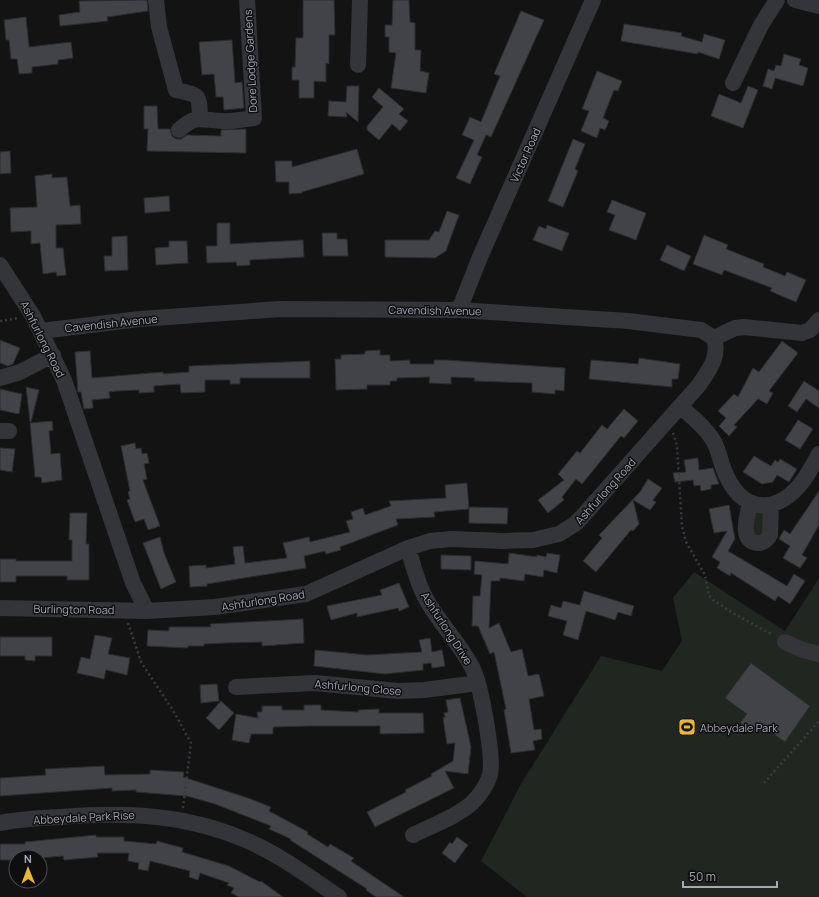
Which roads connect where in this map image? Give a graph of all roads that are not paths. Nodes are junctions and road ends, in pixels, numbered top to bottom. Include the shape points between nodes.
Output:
1 (156, 0) edge
2 (247, 0) edge
3 (360, 0) edge
4 (592, 0) edge
5 (777, 0) edge
6 (796, 0) edge
7 (819, 6) edge
8 (358, 65) dead end
9 (733, 83) dead end
10 (200, 118) junction
11 (179, 130) dead end
12 (0, 265) edge
13 (459, 310) junction
14 (819, 320) edge
15 (41, 331) junction
16 (714, 338) junction
17 (53, 355) junction
18 (0, 378) edge
19 (681, 407) junction
20 (819, 454) edge
21 (750, 503) junction
22 (771, 505) junction
23 (408, 548) junction
24 (0, 608) edge
25 (147, 611) junction
26 (785, 642) road end
27 (819, 654) edge
28 (478, 683) junction
29 (236, 686) dead end
30 (0, 823) edge
31 (413, 834) dead end
32 (339, 897) edge

1 - 10 street via 159,27 176,90 196,95 199,99
2 - 10 street, Dore Lodge Gardens via 254,118 224,122
3 - 8 street
4 - 13 street, Victor Road
5 - 9 street via 761,25
6 - 7 street
10 - 11 street via 188,122
12 - 15 street, Ashfurlong Road
13 - 15 street, Cavendish Avenue via 280,309 140,319
13 - 16 street, Cavendish Avenue via 628,321 701,330
14 - 16 street via 802,334 744,327 735,328
15 - 17 street, Ashfurlong Road
16 - 19 street, Ashfurlong Road via 716,354 712,366
17 - 18 street via 20,372
17 - 25 street, Ashfurlong Road via 64,380 133,583
19 - 21 street via 712,438 726,476 737,494
19 - 23 street, Ashfurlong Road via 575,524 559,534 533,540 511,541 441,539
20 - 22 street via 796,489
21 - 22 street
21 - 22 street via 745,532 755,543 762,543 770,535
23 - 25 street, Ashfurlong Road via 306,594 215,607
23 - 28 street, Ashfurlong Drive via 424,596 460,646 473,668
24 - 25 street, Burlington Road
26 - 27 street
28 - 29 street, Ashfurlong Close via 398,691 315,683
28 - 31 street, Ashfurlong Drive via 491,756 486,785 461,811
30 - 32 street, Abbeydale Park Rise via 95,814 182,819 244,839 286,862

